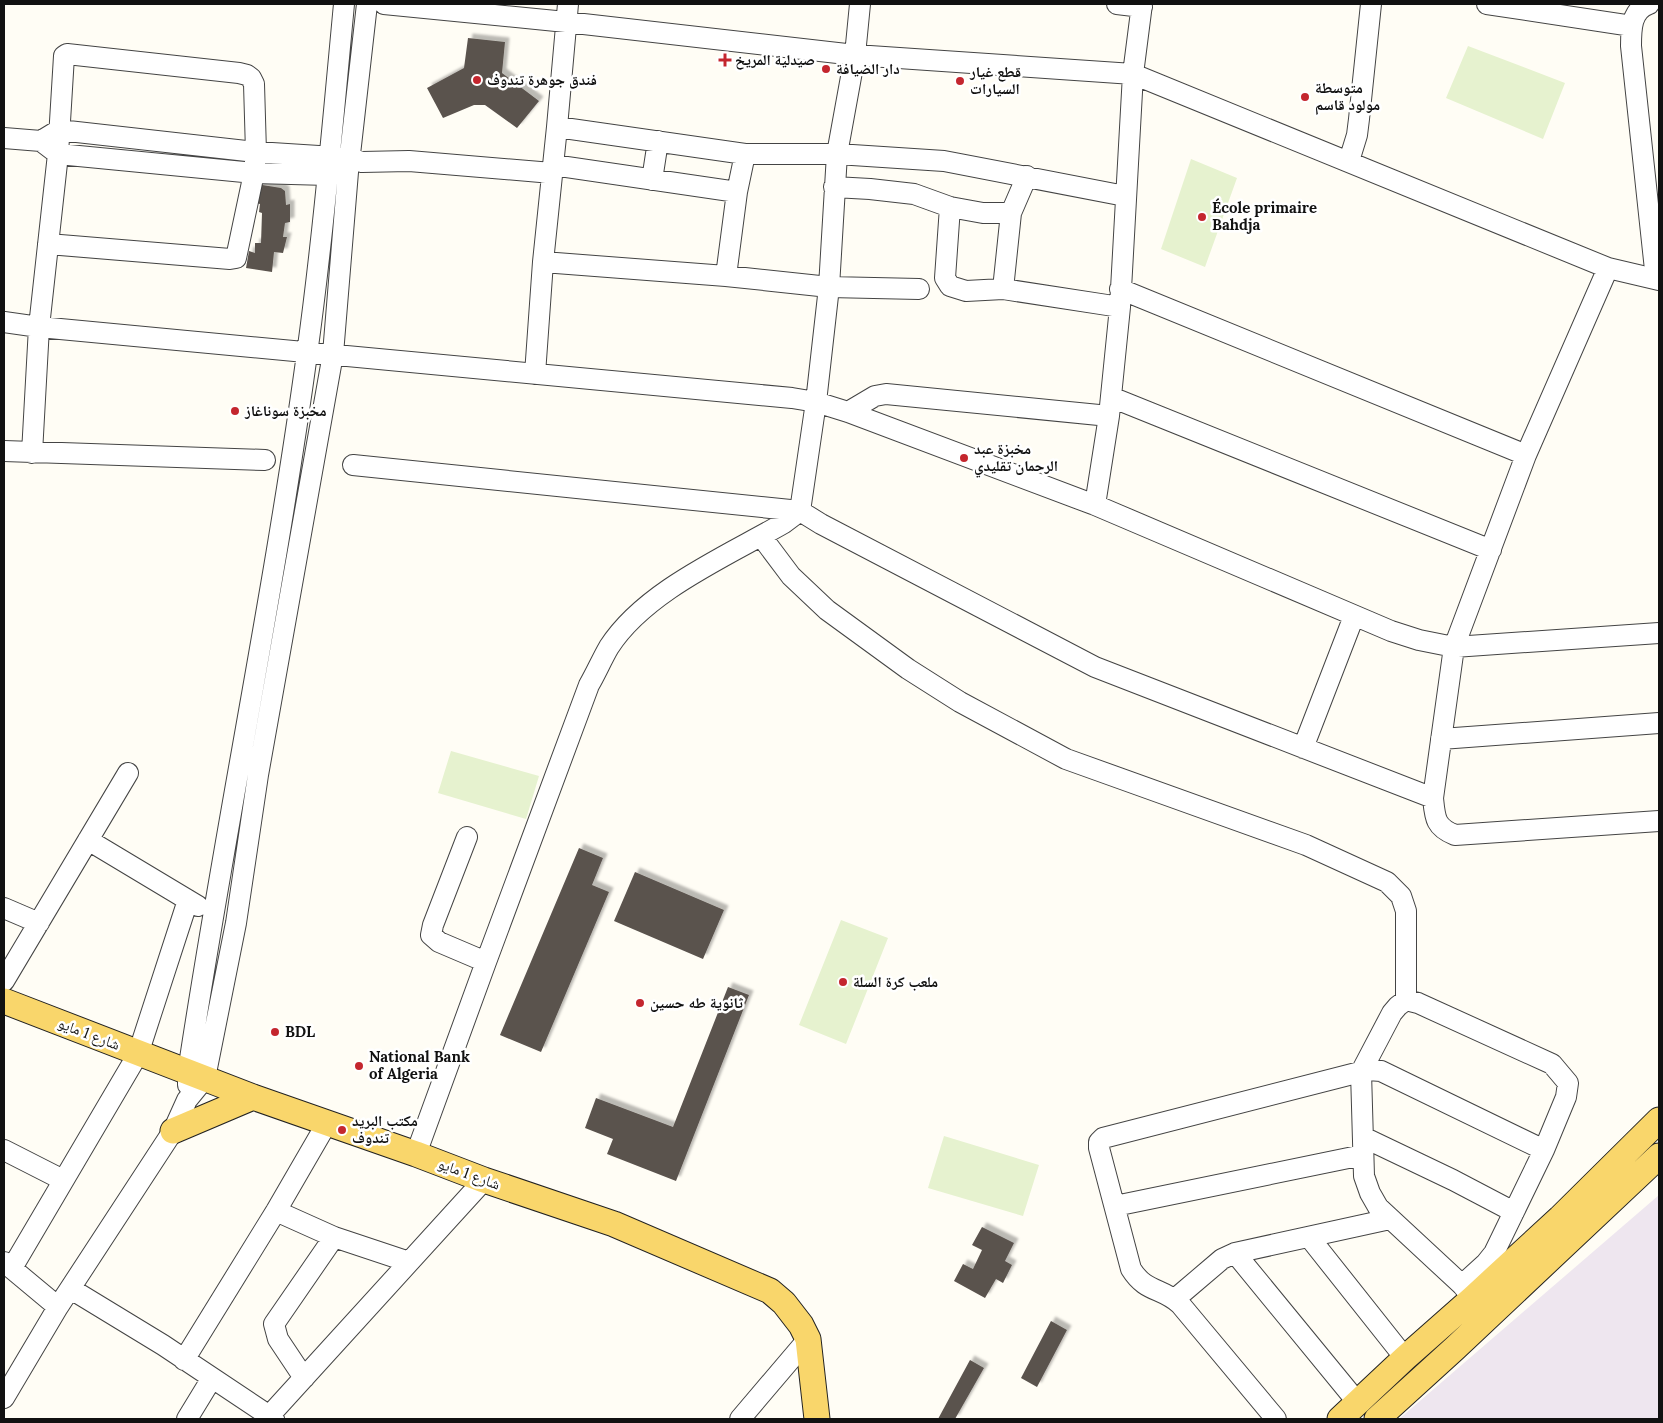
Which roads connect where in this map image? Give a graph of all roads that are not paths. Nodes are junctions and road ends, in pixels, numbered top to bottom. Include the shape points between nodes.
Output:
1 (344, 4) edge
2 (367, 4) edge
3 (384, 4) edge
4 (860, 4) edge
5 (1117, 4) edge
6 (1371, 4) edge
7 (1487, 4) edge
8 (1649, 4) edge
9 (1142, 5) edge
10 (567, 13) edge
11 (1632, 26) junction
12 (855, 55) junction
13 (1133, 74) junction
14 (557, 127) junction
15 (59, 130) junction
16 (4, 138) edge
17 (40, 141) junction
18 (658, 141) junction
19 (256, 152) junction
20 (58, 154) junction
21 (745, 154) junction
22 (837, 154) junction
23 (1349, 161) junction
24 (353, 164) junction
25 (328, 166) junction
26 (552, 169) junction
27 (254, 173) junction
28 (1027, 176) junction
29 (652, 180) junction
30 (834, 187) junction
31 (737, 192) junction
32 (1125, 196) junction
33 (950, 207) junction
34 (1011, 213) junction
35 (48, 244) junction
36 (543, 262) junction
37 (1608, 268) junction
38 (726, 276) junction
39 (1658, 279) edge
40 (829, 287) junction
41 (918, 289) dead end
42 (1003, 289) junction
43 (1120, 298) junction
44 (4, 322) edge
45 (39, 327) junction
46 (308, 352) junction
47 (333, 354) junction
48 (535, 374) junction
49 (816, 402) junction
50 (1110, 407) junction
51 (848, 412) junction
52 (4, 451) edge
53 (32, 453) junction
54 (1526, 455) junction
55 (266, 460) dead end
56 (353, 465) dead end
57 (1095, 505) junction
58 (800, 511) junction
59 (761, 536) junction
60 (1491, 550) junction
61 (1354, 616) junction
62 (1659, 633) edge
63 (1454, 648) junction
64 (1659, 723) edge
65 (1441, 739) junction
66 (1303, 748) junction
67 (128, 773) dead end
68 (1433, 798) junction
69 (1659, 821) edge
70 (467, 837) dead end
71 (88, 840) junction
72 (188, 900) junction
73 (4, 908) edge
74 (213, 915) junction
75 (236, 922) junction
76 (39, 923) junction
77 (486, 962) junction
78 (4, 981) edge
79 (1406, 1000) junction
80 (4, 1002) edge
81 (138, 1054) junction
82 (1361, 1072) junction
83 (197, 1075) junction
84 (253, 1096) junction
85 (1659, 1120) edge
86 (327, 1123) junction
87 (173, 1131) junction
88 (1363, 1146) junction
89 (4, 1150) edge
90 (1544, 1150) junction
91 (416, 1154) junction
92 (1659, 1156) edge
93 (63, 1180) junction
94 (484, 1180) junction
95 (1115, 1206) junction
96 (276, 1211) junction
97 (1514, 1212) junction
98 (1390, 1219) junction
99 (334, 1237) junction
100 (1309, 1237) junction
101 (1235, 1253) junction
102 (409, 1262) junction
103 (8, 1265) edge
104 (71, 1289) junction
105 (1468, 1291) junction
106 (1175, 1299) junction
107 (58, 1307) junction
108 (808, 1339) junction
109 (1405, 1358) junction
110 (184, 1360) junction
111 (212, 1378) junction
112 (304, 1378) junction
113 (4, 1398) edge
114 (1349, 1411) edge
115 (272, 1417) edge
116 (187, 1419) edge
117 (740, 1419) edge
118 (817, 1419) edge
119 (1276, 1419) edge
120 (1377, 1419) edge

1 - 25 street
2 - 24 street
3 - 10 street
4 - 12 street
5 - 9 street
6 - 23 street via 1357,135
7 - 11 street
8 - 11 street via 1637,13
9 - 13 street
10 - 12 street
10 - 14 street
11 - 39 street via 1631,46
12 - 13 street
12 - 22 street
13 - 23 street
13 - 32 street
14 - 18 street
14 - 26 street
15 - 17 street
15 - 19 street
15 - 19 street via 63,60 67,54 247,75 252,78 254,89
15 - 20 street
16 - 17 street
17 - 20 street
18 - 21 street
18 - 29 street
19 - 25 street
19 - 27 street
20 - 27 street
20 - 35 street
21 - 22 street
21 - 31 street
22 - 28 street via 944,161
22 - 30 street
23 - 37 street
24 - 25 street
24 - 26 street via 409,161
24 - 47 street
25 - 27 street
25 - 46 street
26 - 29 street
26 - 36 street
27 - 35 street via 238,255 233,260
28 - 32 street
28 - 34 street
29 - 31 street
30 - 33 street via 914,194
30 - 40 street
31 - 38 street
32 - 43 street
33 - 34 street via 983,213
33 - 42 street via 946,278 950,286 966,291
34 - 42 street
35 - 45 street
36 - 38 street
36 - 48 street
37 - 39 street
37 - 54 street
38 - 40 street
40 - 41 street
40 - 49 street
42 - 43 street
43 - 50 street
43 - 54 street
44 - 45 street
45 - 46 street
45 - 53 street
46 - 47 street
46 - 74 street
47 - 48 street
47 - 75 street
48 - 49 street
49 - 51 street
49 - 58 street
50 - 51 street via 886,394 875,396
50 - 57 street
50 - 60 street
51 - 57 street
52 - 53 street
53 - 55 street
54 - 60 street
56 - 58 street
57 - 61 street
58 - 59 street
58 - 66 street via 1095,667
59 - 77 street via 664,592 634,617 610,646 590,685
59 - 79 street via 791,576 827,610 960,702 1066,758 1306,845 1388,882 1402,896 1406,911
60 - 63 street
61 - 63 street via 1391,632
61 - 66 street
62 - 63 street
63 - 65 street
64 - 65 street
65 - 68 street
66 - 68 street
67 - 71 street
68 - 69 street via 1438,824 1455,835
70 - 77 street via 432,925 431,935 439,942
71 - 72 street
71 - 76 street
72 - 74 street
72 - 81 street
73 - 76 street
74 - 75 street
74 - 83 street
75 - 83 street
76 - 78 street
77 - 91 street
79 - 82 street via 1392,1013
79 - 90 street via 1552,1064 1560,1072 1568,1083 1566,1097
80 - 81 main road, شارع 1 مايو
81 - 83 main road, شارع 1 مايو
81 - 93 street
82 - 88 street
82 - 90 street via 1381,1071
82 - 95 street via 1103,1138 1099,1148
83 - 84 main road, شارع 1 مايو
83 - 87 street
84 - 86 main road, شارع 1 مايو
84 - 87 main road
85 - 105 main road via 1560,1218
86 - 91 main road, شارع 1 مايو
86 - 96 street
87 - 104 street
88 - 95 street
88 - 97 street via 1453,1180
88 - 98 street via 1364,1176 1370,1193
89 - 93 street
90 - 97 street
91 - 94 main road, شارع 1 مايو
92 - 120 main road
93 - 103 street
94 - 102 street
94 - 108 main road, شارع 1 مايو via 614,1224 770,1291 784,1303
95 - 106 street via 1132,1269 1138,1279
96 - 99 street
96 - 110 street
97 - 105 street
98 - 100 street
98 - 105 street
99 - 102 street
99 - 112 street via 274,1324 278,1339
100 - 101 street
100 - 109 street
101 - 106 street via 1222,1259
101 - 114 street
102 - 112 street
103 - 107 street
104 - 107 street
104 - 110 street
105 - 109 main road
106 - 119 street
107 - 113 street
108 - 117 street
108 - 118 main road, شارع 1 مايو
109 - 114 main road
110 - 111 street
111 - 115 street
111 - 116 street
112 - 115 street

